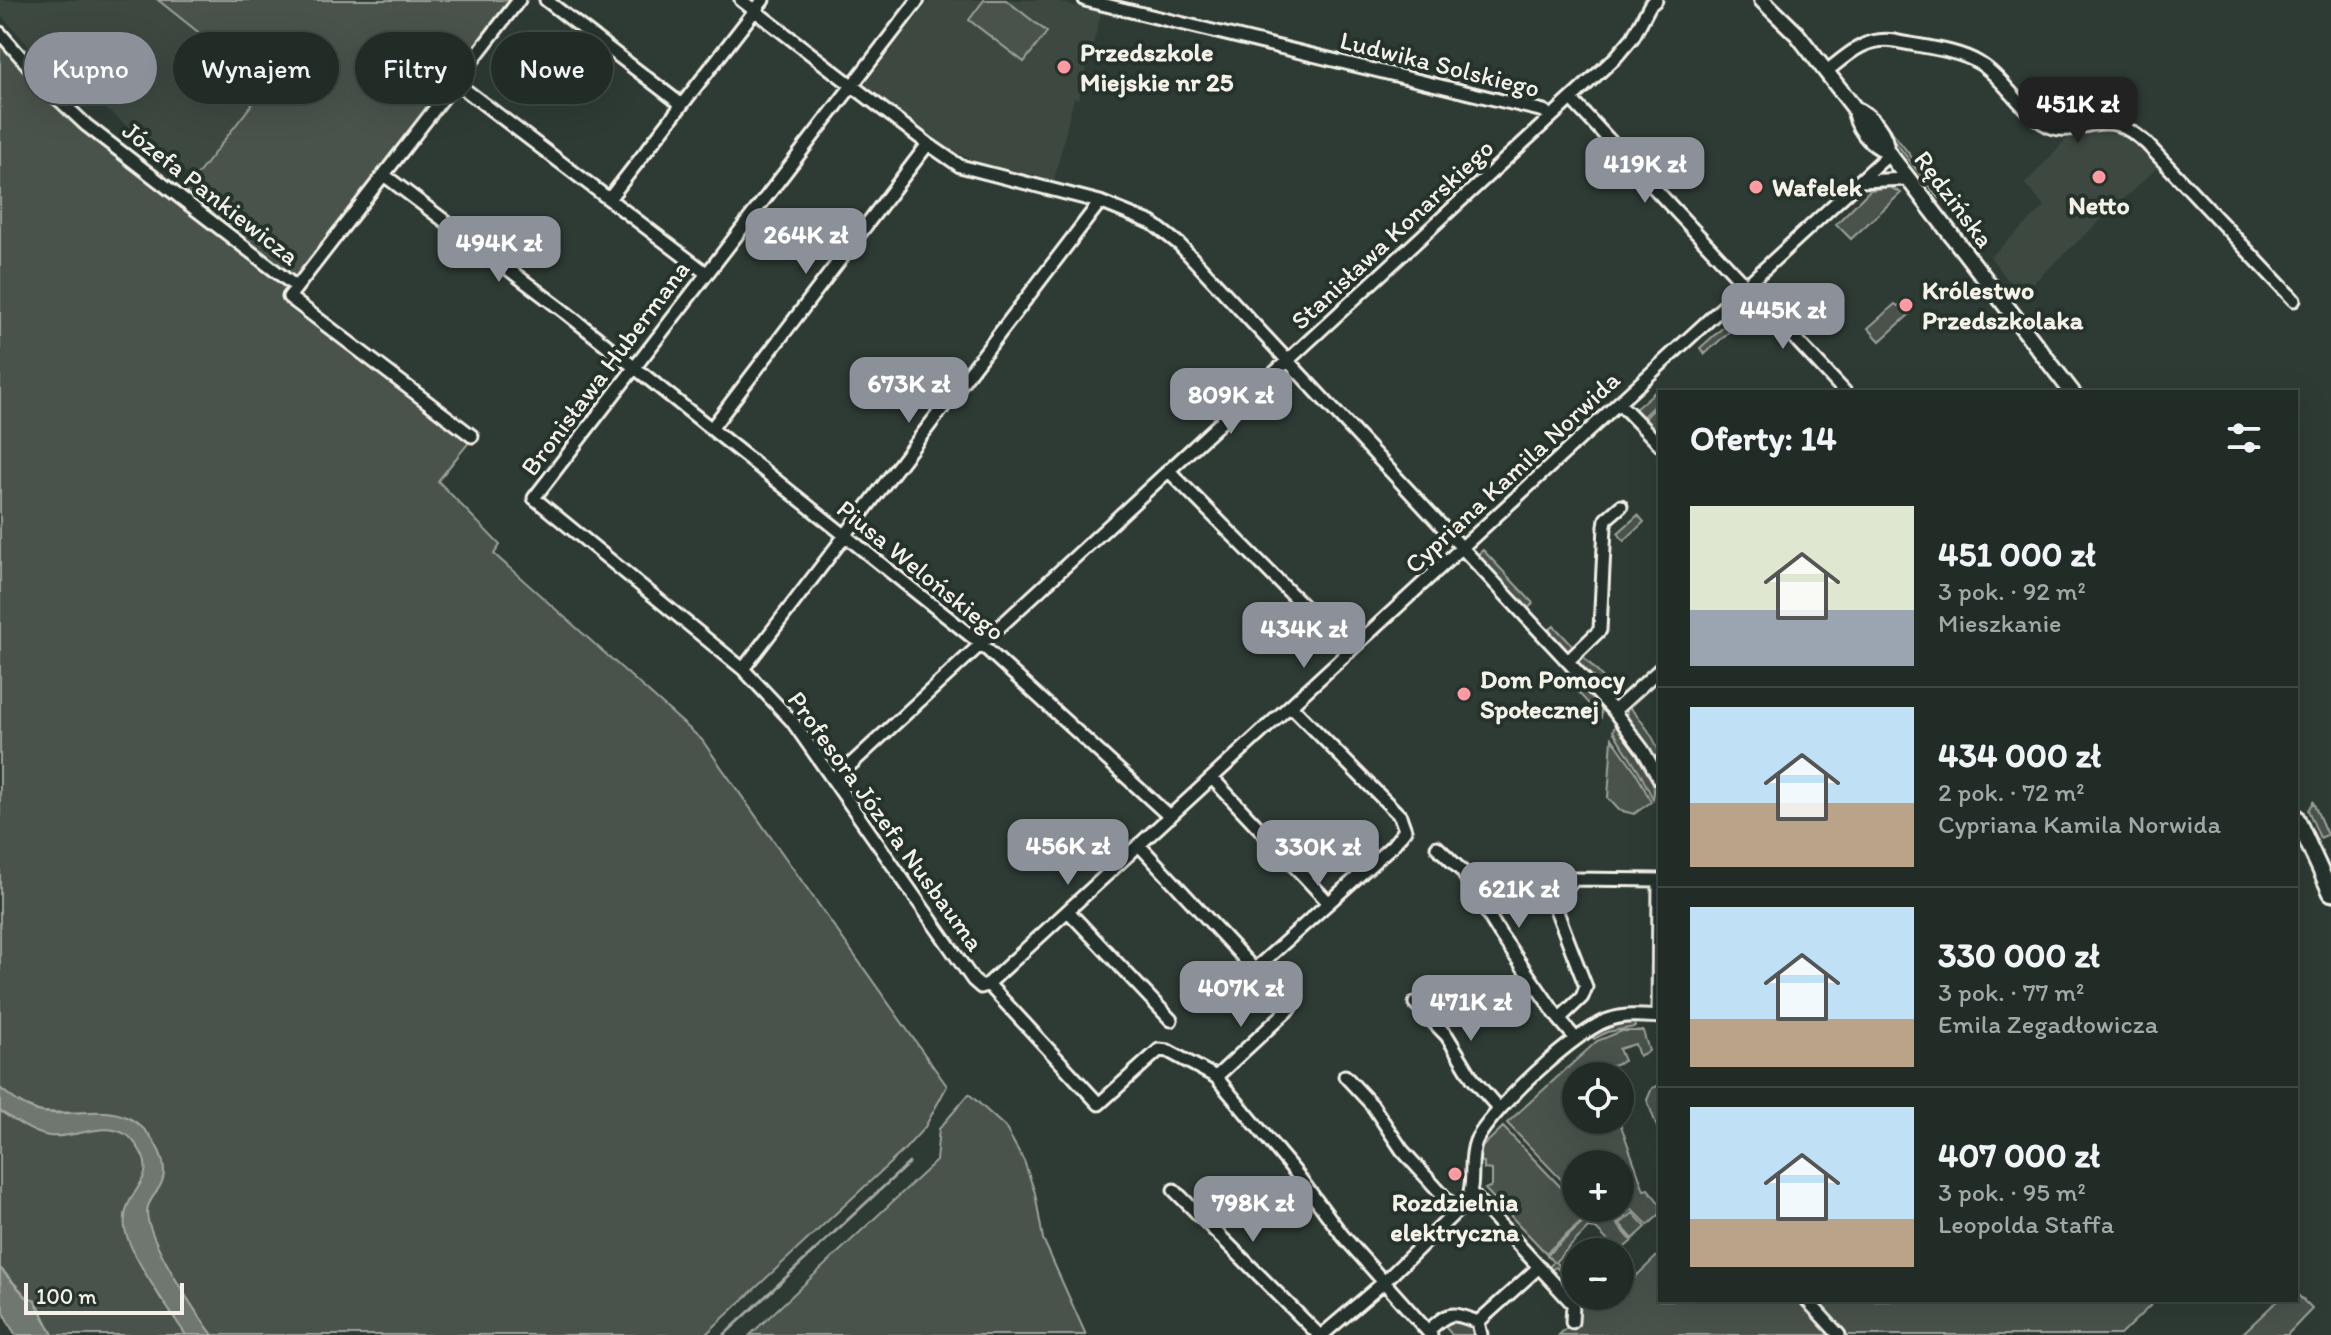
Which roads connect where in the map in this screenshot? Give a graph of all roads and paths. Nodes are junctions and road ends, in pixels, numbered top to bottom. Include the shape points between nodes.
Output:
1 (519, 0) edge
2 (546, 0) edge
3 (741, 0) edge
4 (763, 0) edge
5 (918, 0) edge
6 (1085, 0) edge
7 (1762, 0) edge
8 (1652, 2) edge
9 (755, 11) junction
10 (0, 33) edge
11 (475, 56) edge
12 (1827, 71) junction
13 (853, 85) junction
14 (475, 97) edge
15 (1571, 99) junction
16 (438, 104) edge
17 (682, 105) junction
18 (1551, 117) junction
19 (928, 144) junction
20 (1888, 152) junction
21 (384, 175) junction
22 (1908, 179) junction
23 (1859, 182) junction
24 (609, 199) junction
25 (1100, 202) junction
26 (706, 273) junction
27 (295, 286) junction
28 (1745, 286) junction
29 (2294, 300) dead end
30 (1289, 359) junction
31 (635, 367) junction
32 (1843, 390) edge
33 (2070, 390) edge
34 (1619, 403) junction
35 (711, 429) junction
36 (472, 436) dead end
37 (1658, 443) edge
38 (1168, 470) junction
39 (534, 498) joint
40 (1621, 506) dead end
41 (846, 537) junction
42 (1462, 548) junction
43 (981, 644) junction
44 (1349, 652) junction
45 (1568, 661) junction
46 (743, 669) junction
47 (1658, 671) edge
48 (1291, 706) junction
49 (1614, 711) junction
50 (1658, 776) edge
51 (1212, 778) junction
52 (835, 779) junction
53 (1170, 817) junction
54 (2298, 821) edge
55 (1139, 845) junction
56 (1437, 847) dead end
57 (1658, 880) edge
58 (2331, 893) edge
59 (1328, 902) junction
60 (1068, 911) junction
61 (1255, 969) junction
62 (985, 986) junction
63 (1415, 1003) dead end
64 (1658, 1017) edge
65 (1559, 1019) junction
66 (1171, 1020) dead end
67 (1576, 1039) junction
68 (1345, 1076) dead end
69 (1216, 1077) junction
70 (1499, 1109) junction
71 (1174, 1190) dead end
72 (1471, 1193) junction
73 (1457, 1211) junction
74 (1539, 1267) junction
75 (1383, 1283) junction
76 (1809, 1302) edge
77 (1478, 1322) junction
78 (1572, 1322) dead end
79 (1430, 1333) edge
80 (1320, 1335) edge
81 (1481, 1335) edge
82 (1839, 1335) edge

1 - 11 street
2 - 17 street
3 - 9 street
4 - 9 street
5 - 13 street, Bronisława Hubermana
6 - 18 street, Ludwika Solskiego via 1544,111
7 - 12 main road, Rędzińska
8 - 15 street, Stanisława Konarskiego via 1625,47
9 - 13 street
9 - 17 street
10 - 27 street, Józefa Pankiewicza via 86,125
12 - 20 main road, Rędzińska via 1875,146
12 - 29 street via 1861,45 1895,41 1978,62 2038,119 2055,128 2121,124 2146,143
13 - 19 street
13 - 26 street, Bronisława Hubermana
14 - 24 street
15 - 18 street, Stanisława Konarskiego
15 - 28 street, Ludwika Solskiego
16 - 21 street
17 - 24 street
18 - 30 street, Stanisława Konarskiego
19 - 25 street via 960,166
19 - 35 street
20 - 22 main road, Rędzińska
20 - 23 street, Cypriana Kamila Norwida
21 - 27 street
21 - 31 street, Piusa Welońskiego
22 - 23 street
22 - 33 main road, Rędzińska
23 - 28 street, Cypriana Kamila Norwida
24 - 26 street
25 - 30 street via 1152,223 1179,244
25 - 41 street
26 - 31 street, Bronisława Hubermana
27 - 36 street via 289,297
28 - 32 street, Ludwika Solskiego
28 - 34 street, Cypriana Kamila Norwida
30 - 38 street, Stanisława Konarskiego
30 - 42 street
31 - 35 street, Piusa Welońskiego
31 - 39 street, Bronisława Hubermana
34 - 37 street
34 - 42 street, Cypriana Kamila Norwida
35 - 41 street, Piusa Welońskiego
38 - 43 street, Stanisława Konarskiego
38 - 44 street
39 - 46 street, Profesora Józefa Nusbauma
40 - 45 street via 1606,519 1600,630
41 - 43 street, Piusa Welońskiego
41 - 46 street
42 - 44 street, Cypriana Kamila Norwida
42 - 45 street
43 - 52 street, Stanisława Konarskiego
43 - 53 street, Piusa Welońskiego
44 - 48 street, Cypriana Kamila Norwida
45 - 49 street
46 - 52 street, Profesora Józefa Nusbauma via 792,721
47 - 49 street
48 - 51 street, Cypriana Kamila Norwida
48 - 59 street via 1400,816 1405,830
49 - 50 street
51 - 53 street, Cypriana Kamila Norwida
51 - 59 street
52 - 62 street, Profesora Józefa Nusbauma via 976,984
53 - 55 street, Cypriana Kamila Norwida
54 - 58 main road
55 - 60 street, Cypriana Kamila Norwida
55 - 61 street
56 - 65 street via 1462,871
57 - 65 street via 1583,878 1566,884 1555,896 1552,903 1586,987
59 - 61 street
60 - 62 street, Cypriana Kamila Norwida
60 - 66 street
61 - 69 street via 1290,1008
62 - 69 street, Profesora Józefa Nusbauma via 1099,1104 1159,1050
63 - 70 street via 1447,1036
64 - 67 street via 1613,1018
65 - 67 street
67 - 70 street
68 - 73 street
69 - 75 street
70 - 72 street via 1473,1150
71 - 80 street
72 - 73 street
72 - 74 street
73 - 75 street
74 - 77 street
74 - 78 street via 1573,1304
75 - 79 street
75 - 80 street
76 - 82 street
77 - 79 street via 1449,1313
77 - 81 street

